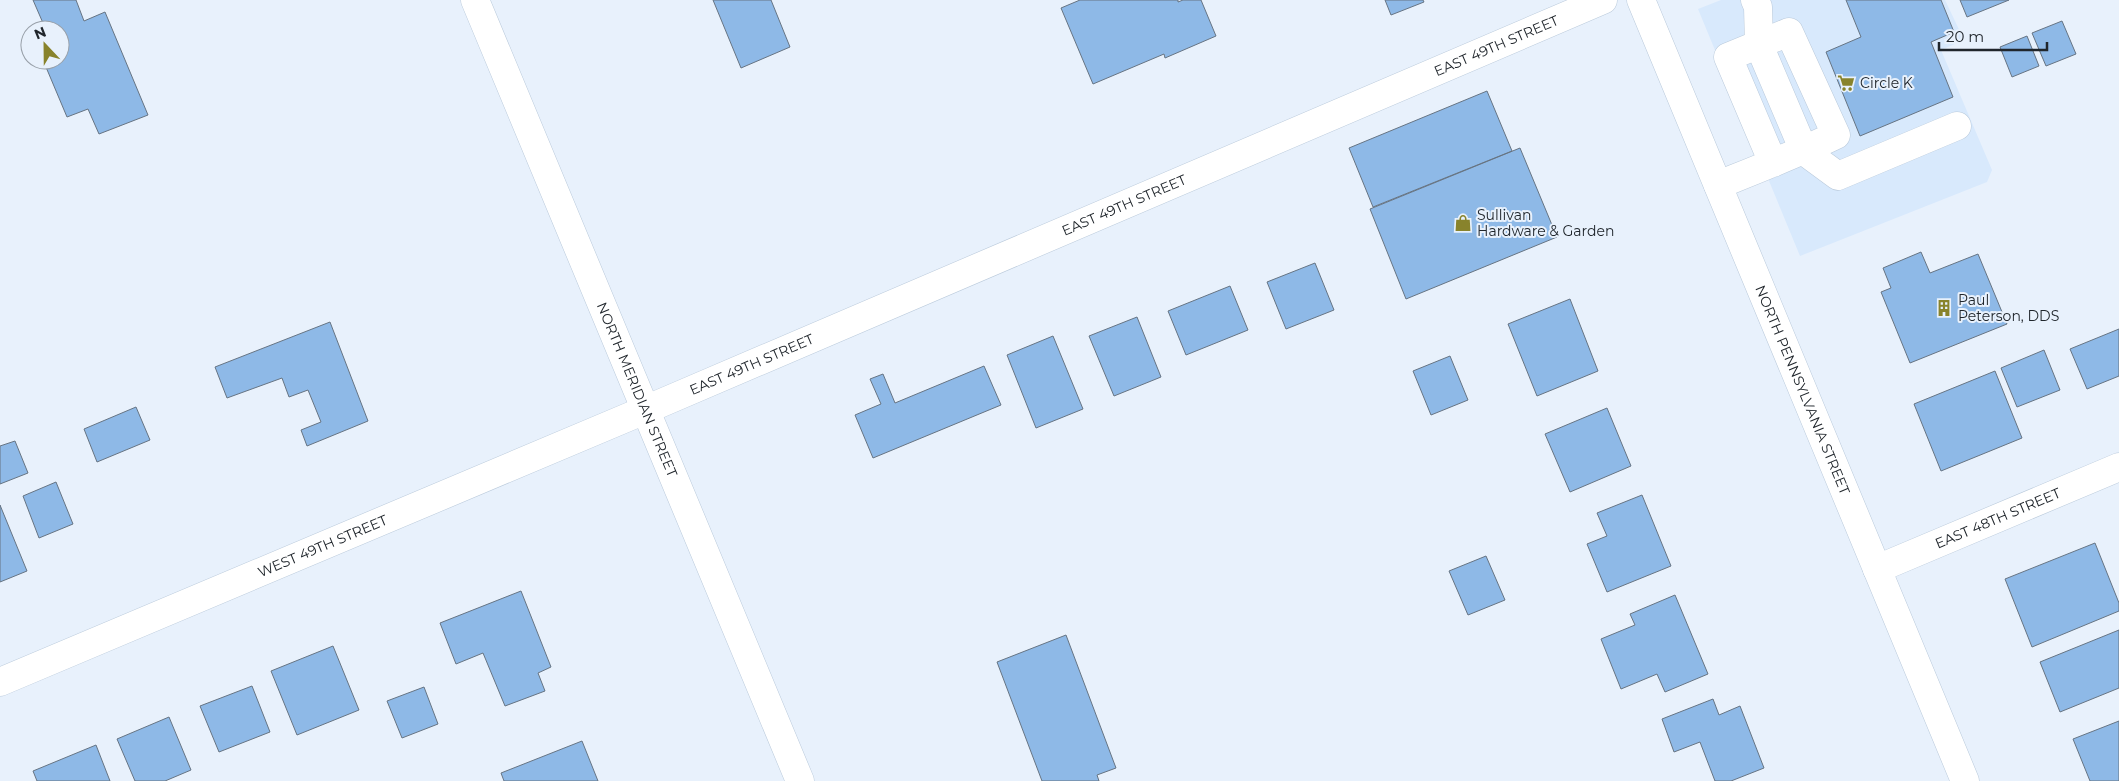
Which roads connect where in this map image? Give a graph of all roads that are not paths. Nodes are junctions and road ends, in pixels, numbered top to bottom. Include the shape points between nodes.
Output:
1 (475, 0) edge
2 (1602, 0) edge
3 (1641, 0) edge
4 (1755, 0) edge
5 (1759, 45) junction
6 (1957, 126) dead end
7 (1804, 151) junction
8 (1773, 163) junction
9 (1718, 185) junction
10 (645, 410) junction
11 (2119, 466) edge
12 (1877, 570) junction
13 (0, 682) edge
14 (800, 781) edge
15 (1965, 781) edge

1 - 10 street, NORTH MERIDIAN STREET
2 - 10 street, EAST 49TH STREET
3 - 9 street, NORTH PENNSYLVANIA STREET
4 - 5 street
5 - 7 street
5 - 8 street via 1728,57
6 - 7 street via 1838,176
7 - 8 street
8 - 9 street
9 - 12 street, NORTH PENNSYLVANIA STREET
10 - 13 street, WEST 49TH STREET
10 - 14 street, NORTH MERIDIAN STREET
11 - 12 street, EAST 48TH STREET
12 - 15 street, NORTH PENNSYLVANIA STREET

